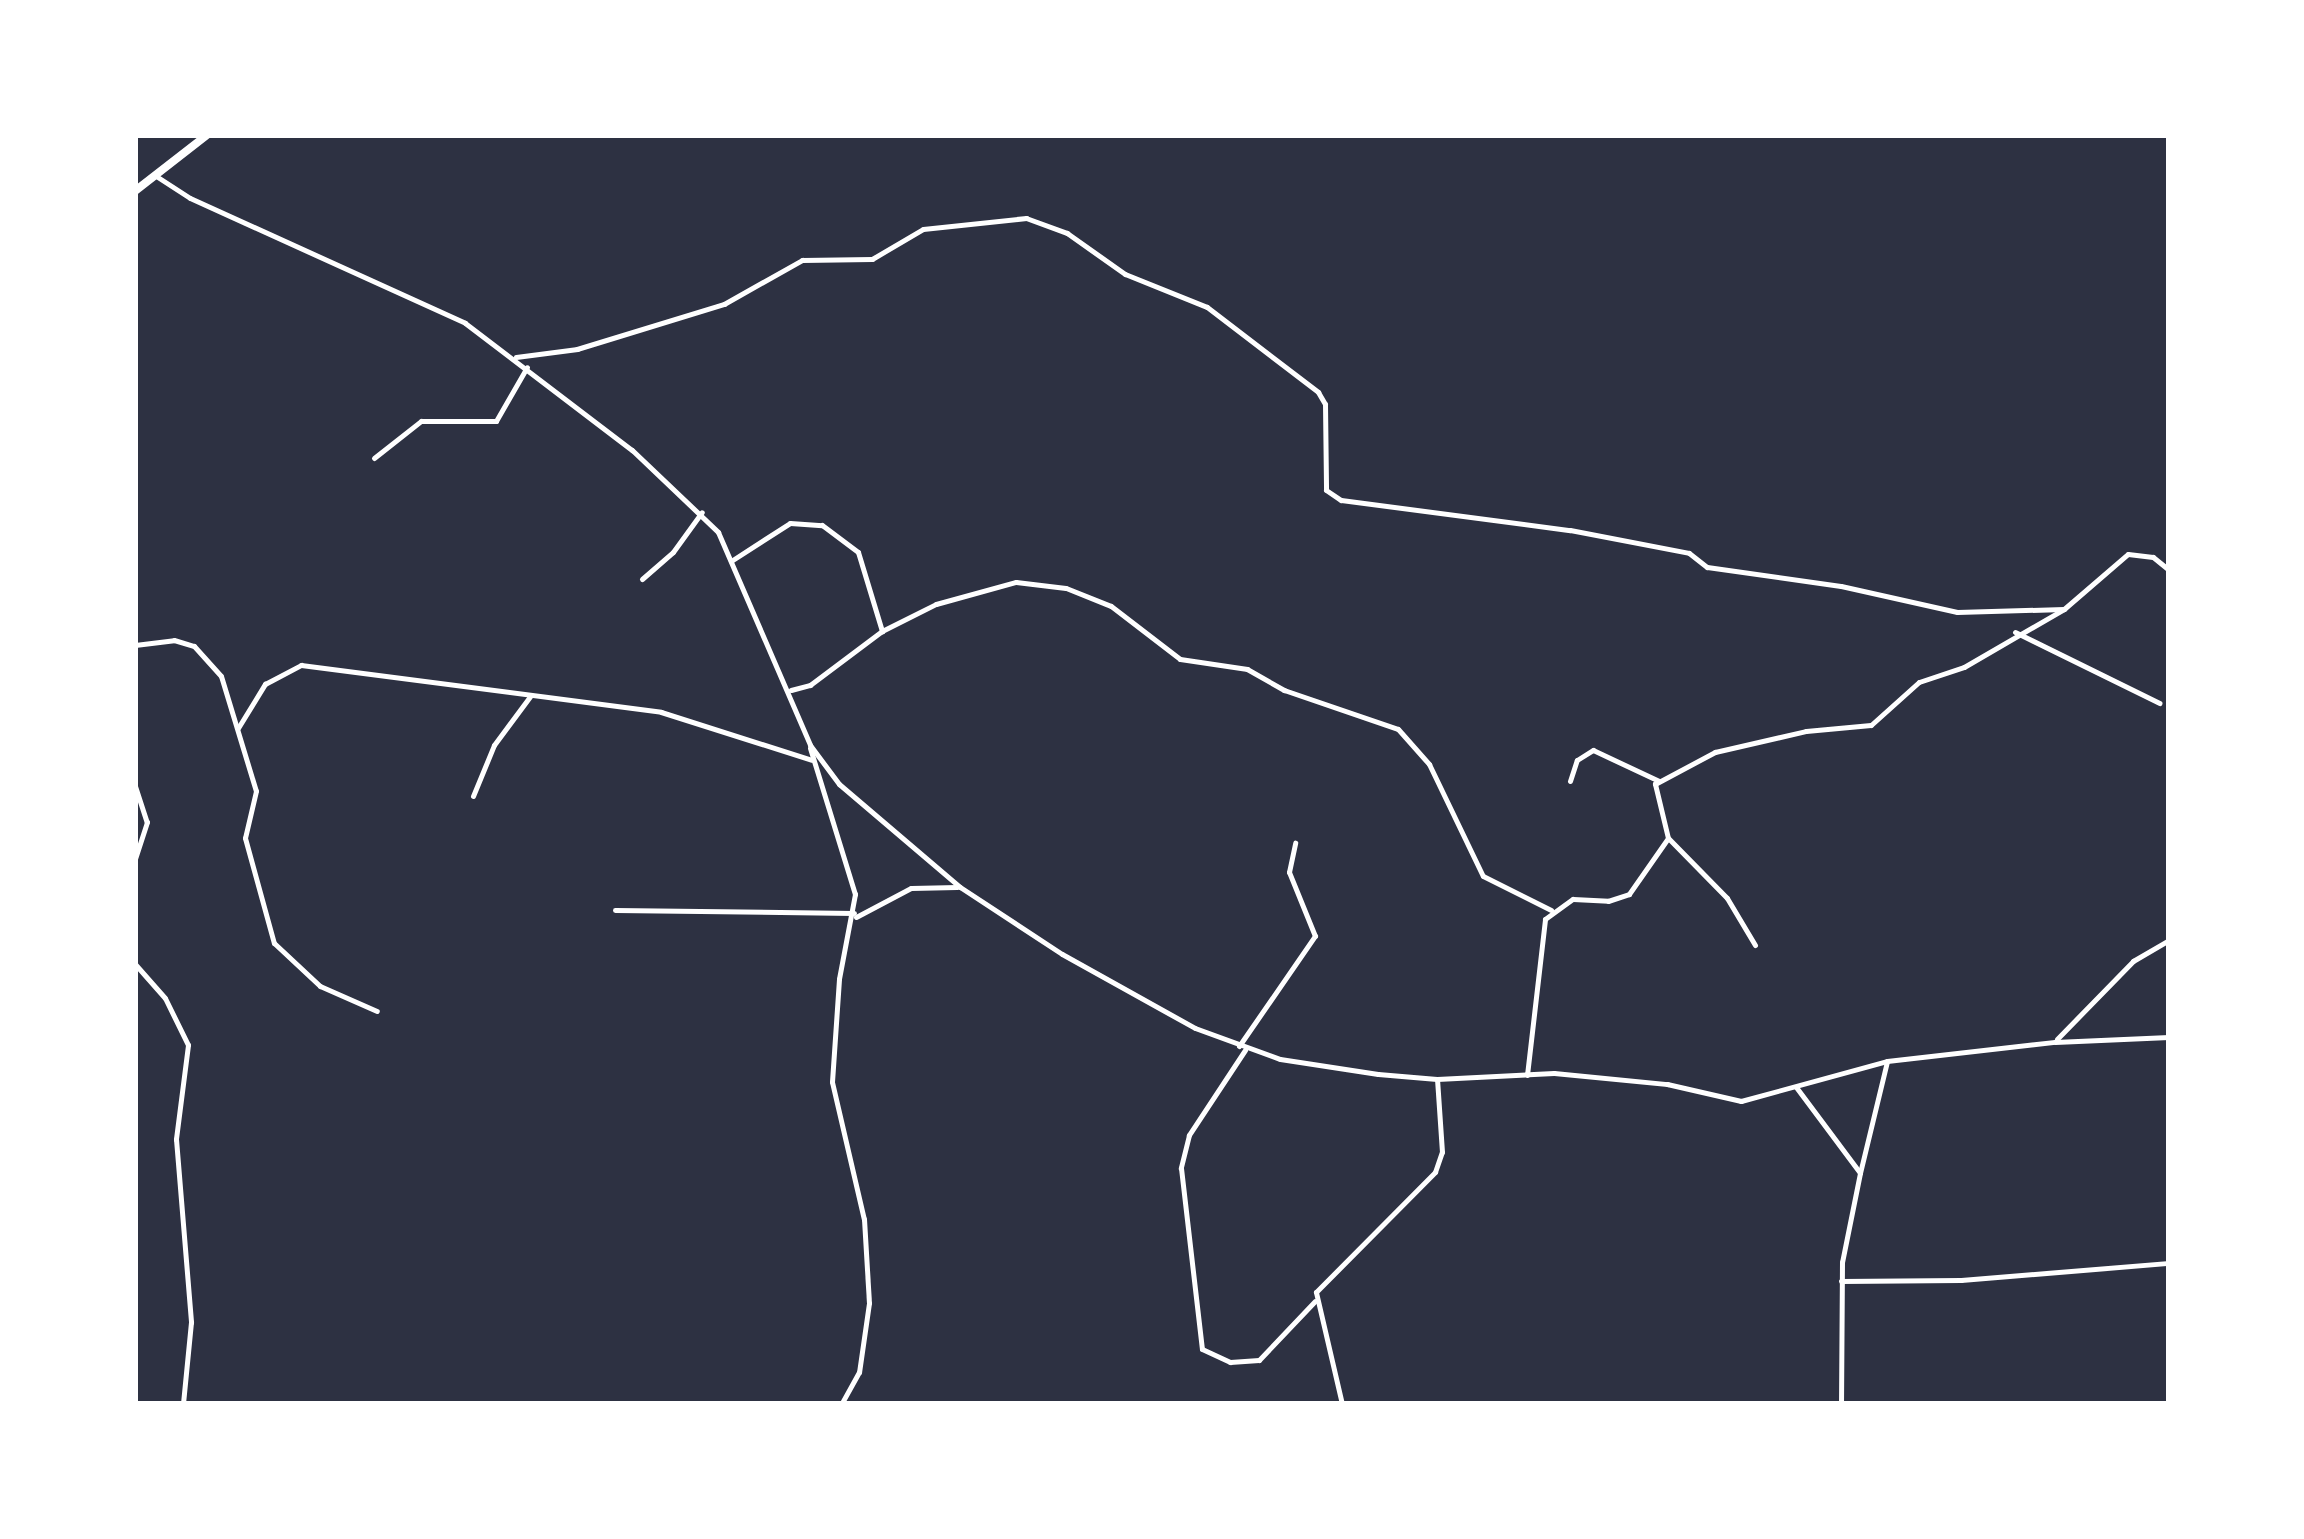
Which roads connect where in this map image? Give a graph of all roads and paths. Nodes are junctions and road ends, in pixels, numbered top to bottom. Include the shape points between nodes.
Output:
1 (206, 135) edge
2 (155, 175) junction
3 (135, 191) edge
4 (516, 357) junction
5 (526, 367) junction
6 (374, 458) dead end
7 (702, 512) junction
8 (731, 561) junction
9 (2169, 570) edge
10 (642, 579) dead end
11 (2064, 609) junction
12 (882, 631) junction
13 (2015, 632) junction
14 (135, 645) edge
15 (791, 690) junction
16 (531, 695) junction
17 (2159, 703) dead end
18 (238, 728) junction
19 (810, 745) junction
20 (812, 760) junction
21 (1570, 781) dead end
22 (1659, 781) junction
23 (135, 786) edge
24 (473, 796) dead end
25 (1668, 838) junction
26 (1294, 843) dead end
27 (135, 859) edge
28 (960, 887) junction
29 (616, 910) dead end
30 (1551, 910) junction
31 (854, 916) junction
32 (2169, 940) edge
33 (1754, 945) dead end
34 (135, 964) edge
35 (376, 1012) dead end
36 (2169, 1037) edge
37 (2055, 1042) junction
38 (1243, 1048) junction
39 (1887, 1061) junction
40 (1527, 1075) junction
41 (1437, 1079) junction
42 (1796, 1087) junction
43 (1860, 1173) junction
44 (2169, 1263) edge
45 (1841, 1281) junction
46 (1314, 1301) junction
47 (182, 1404) edge
48 (841, 1404) edge
49 (1342, 1404) edge
50 (1841, 1404) edge

1 - 2 street
2 - 3 street
2 - 4 street via 190,198 435,307
4 - 5 street
4 - 11 street via 577,349 724,304 802,260 872,259 923,229 1026,218 1067,234 1125,274 1207,308 1318,392 1325,404 1326,490 1341,500 1570,530 1689,553 1706,568 1841,586 1957,612
5 - 6 street via 496,421 421,421
5 - 7 street
7 - 8 street
7 - 10 street via 674,552
8 - 12 street via 790,523 822,525 858,552
8 - 15 street
9 - 11 street via 2154,557 2128,554
11 - 13 street
12 - 15 street via 820,678
12 - 30 street via 936,604 1016,582 1090,595 1180,659 1248,669 1284,690 1398,729 1429,764 1484,876
13 - 17 street
13 - 22 street via 1964,667 1920,682 1871,725 1806,730 1716,752
14 - 18 street via 174,640 194,646 220,676
15 - 19 street
16 - 18 street via 301,665 265,684
16 - 20 street via 702,720
16 - 24 street via 494,745
18 - 35 street via 256,791 247,854 274,943 320,986
19 - 20 street
19 - 28 street via 839,784
20 - 31 street via 849,862
21 - 22 street via 1577,760 1593,750
22 - 25 street via 1654,790
23 - 27 street via 147,822
25 - 30 street via 1644,880 1620,900 1574,899
25 - 33 street via 1727,898
26 - 38 street via 1289,872 1315,936
28 - 31 street via 911,888
28 - 38 street via 1121,988
29 - 31 street
30 - 40 street via 1538,956
31 - 48 street via 839,980 832,1082 864,1219 869,1303 857,1381
32 - 37 street via 2133,961
34 - 47 street via 165,998 188,1045 176,1139 191,1322
36 - 37 street
37 - 39 street
38 - 41 street
38 - 46 street via 1188,1135 1181,1168 1202,1349 1230,1362 1259,1360
39 - 42 street
39 - 43 street
40 - 41 street
40 - 42 street via 1631,1079 1741,1101
41 - 46 street via 1442,1152 1435,1172 1329,1274
42 - 43 street
43 - 45 street
44 - 45 street via 1962,1280
45 - 50 street
46 - 49 street

